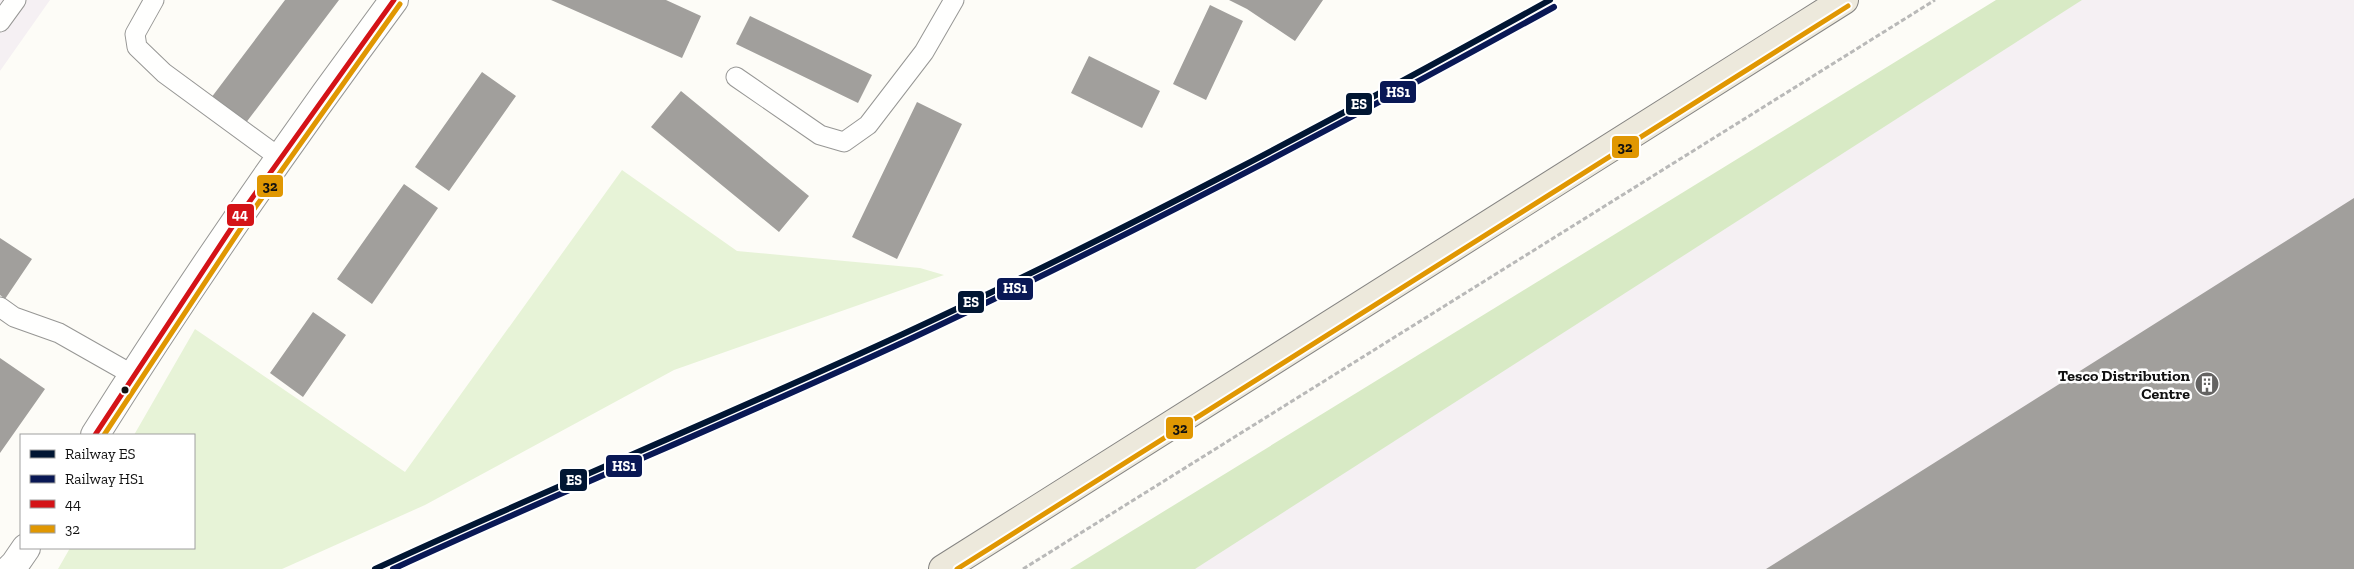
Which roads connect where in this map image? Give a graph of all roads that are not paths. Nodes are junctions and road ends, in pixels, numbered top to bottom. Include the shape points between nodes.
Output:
1 (16, 0) edge
2 (154, 0) edge
3 (394, 0) edge
4 (954, 0) edge
5 (1844, 0) edge
6 (0, 22) edge
7 (736, 76) dead end
8 (280, 158) junction
9 (0, 307) edge
10 (133, 375) junction
11 (96, 434) edge
12 (25, 549) edge
13 (10, 569) edge
14 (943, 569) edge

1 - 6 lane
2 - 8 lane via 135,34 137,47 164,73
3 - 8 street
4 - 7 lane via 924,52 874,118 844,142 820,135
5 - 14 main road
8 - 10 street
9 - 10 lane via 14,317 59,333
10 - 11 street
12 - 13 street

